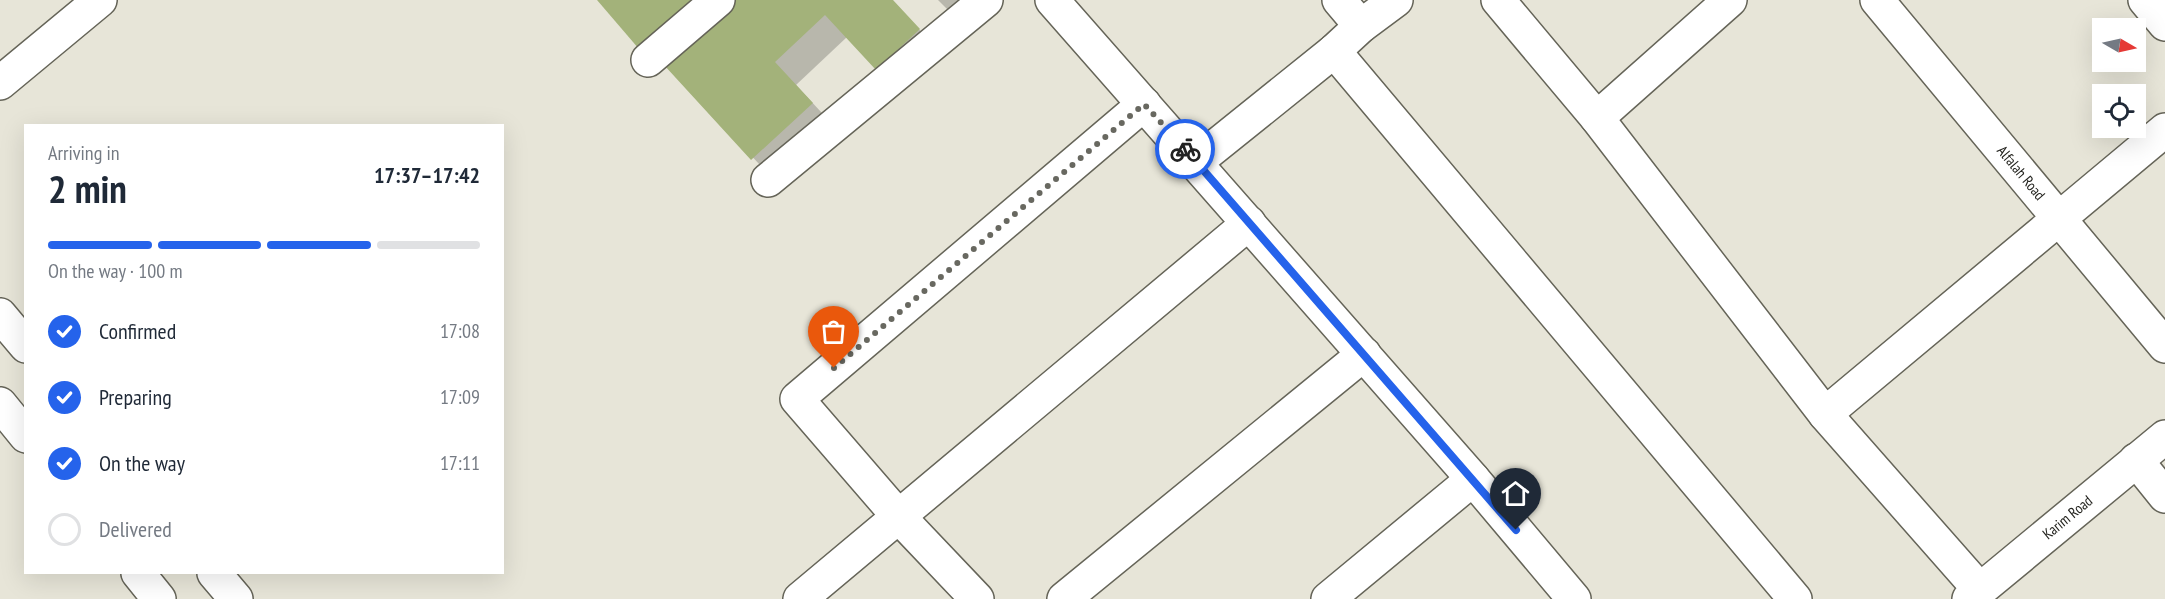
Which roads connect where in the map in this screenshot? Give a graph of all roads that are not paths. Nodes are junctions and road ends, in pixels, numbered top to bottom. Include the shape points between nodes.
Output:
1 (100, 0) edge
2 (718, 0) edge
3 (986, 0) edge
4 (1052, 0) edge
5 (1340, 0) edge
6 (1396, 0) edge
7 (1498, 0) edge
8 (1730, 0) edge
9 (1877, 0) edge
10 (2145, 0) edge
11 (2165, 24) edge
12 (1362, 26) junction
13 (1334, 51) junction
14 (648, 60) dead end
15 (0, 83) edge
16 (1144, 104) junction
17 (1597, 118) junction
18 (2165, 130) edge
19 (1196, 162) junction
20 (768, 180) dead end
21 (2059, 219) junction
22 (1249, 223) junction
23 (0, 315) edge
24 (24, 344) edge
25 (2165, 346) edge
26 (1364, 354) junction
27 (0, 404) edge
28 (1825, 414) junction
29 (24, 433) edge
30 (2165, 436) edge
31 (2136, 460) junction
32 (1473, 479) junction
33 (2165, 496) edge
34 (899, 517) junction
35 (139, 574) edge
36 (215, 574) edge
37 (1975, 594) edge
38 (159, 599) edge
39 (236, 599) edge
40 (800, 599) edge
41 (977, 599) edge
42 (1064, 599) edge
43 (1328, 599) edge
44 (1574, 599) edge
45 (1795, 599) edge

1 - 15 street
2 - 14 street
3 - 20 street
4 - 16 street
5 - 12 street
6 - 12 street
7 - 17 street
8 - 17 street
9 - 21 street, Alfalah Road
10 - 11 street
12 - 13 street
13 - 19 street
13 - 45 street
16 - 19 street
16 - 34 street via 797,399
17 - 28 street
18 - 21 street
19 - 22 street
21 - 25 street, Alfalah Road
21 - 28 street
22 - 26 street
22 - 34 street
23 - 24 street
26 - 32 street
26 - 42 street
27 - 29 street
28 - 37 street
30 - 31 street, Karim Road
31 - 33 street
31 - 37 street, Karim Road
32 - 43 street
32 - 44 street
34 - 40 street
34 - 41 street
35 - 38 street
36 - 39 street

